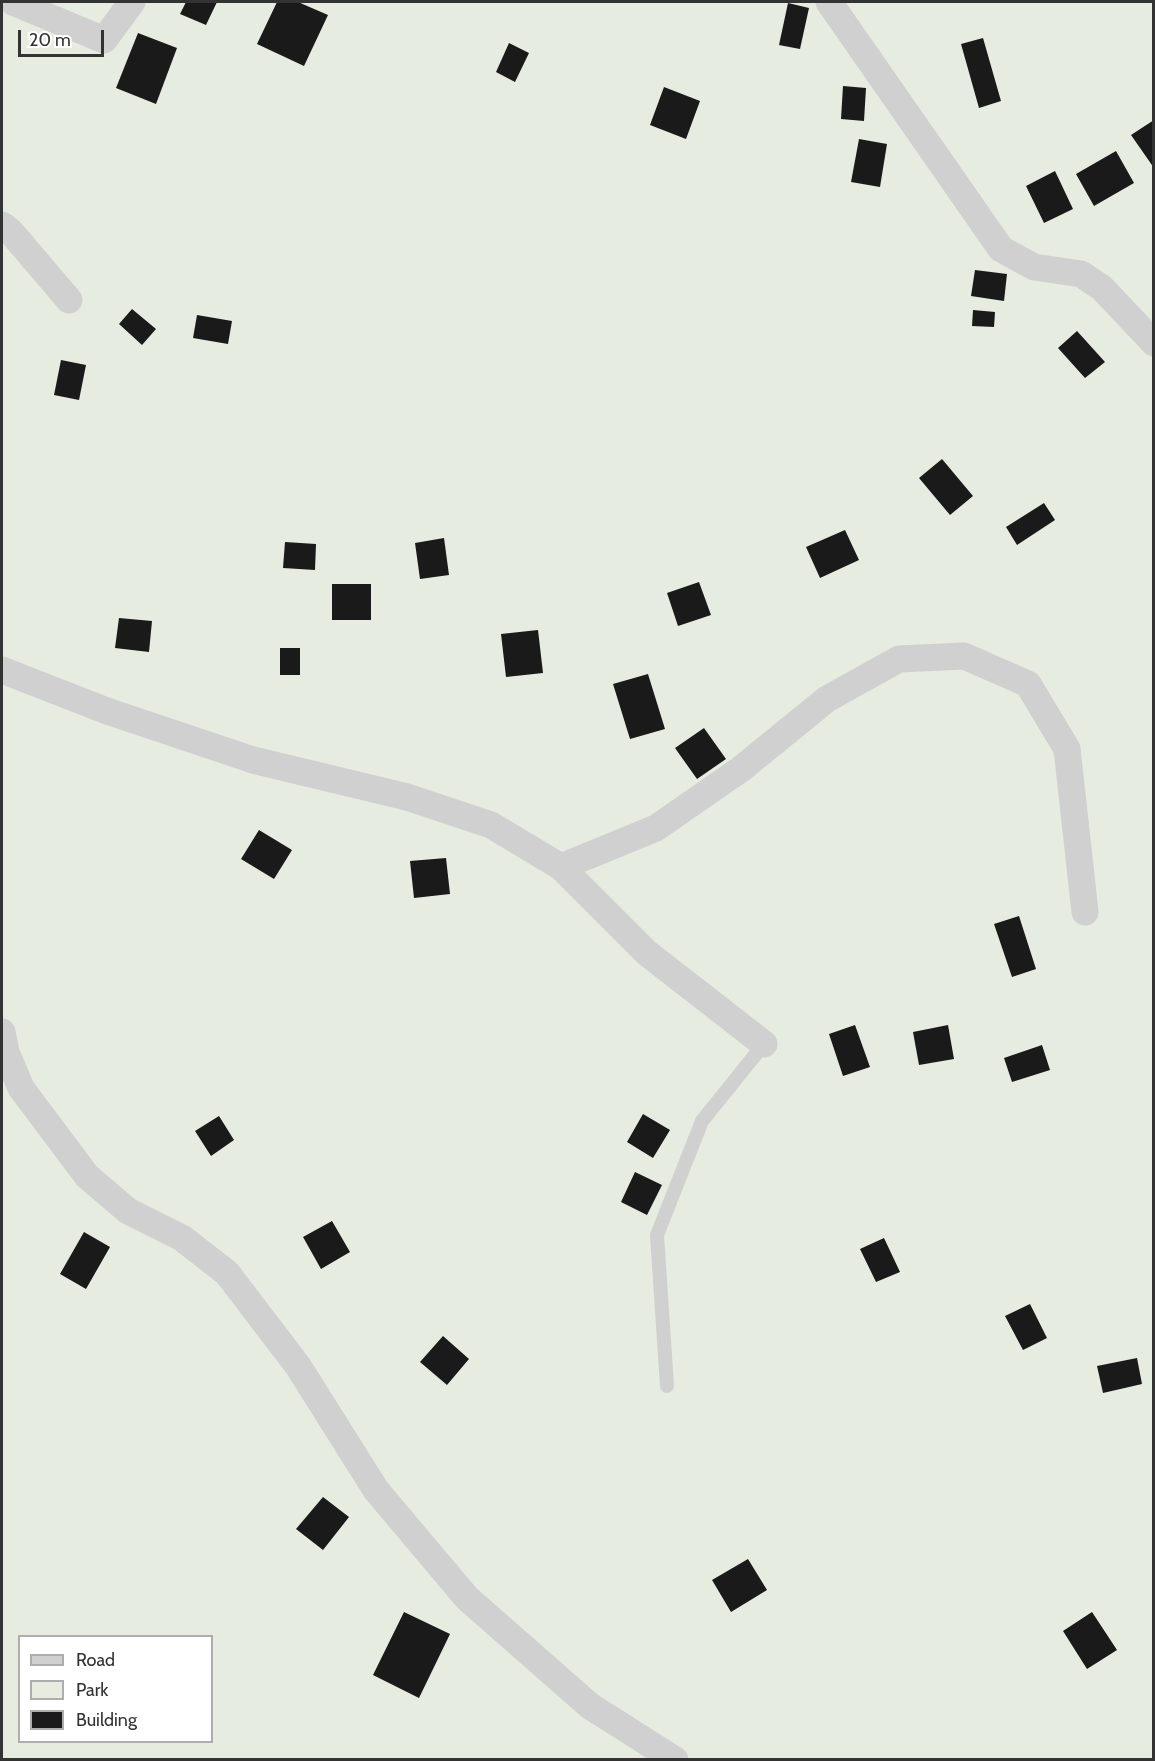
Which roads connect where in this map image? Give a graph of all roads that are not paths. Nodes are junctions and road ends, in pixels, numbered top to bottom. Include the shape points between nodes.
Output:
1 (13, 2) edge
2 (132, 2) edge
3 (829, 2) edge
4 (2, 225) edge
5 (69, 300) dead end
6 (1154, 343) edge
7 (2, 670) edge
8 (561, 867) junction
9 (1085, 912) dead end
10 (764, 1044) joint
11 (3, 1046) edge
12 (667, 1386) dead end
13 (675, 1760) edge

1 - 2 street via 105,40
3 - 6 street via 1001,249 1034,267 1081,274 1102,288
4 - 5 street
7 - 8 street via 107,711 253,760 407,797 491,825
8 - 9 street via 656,828 741,770 827,699 899,659 964,656 1028,684 1067,749
8 - 10 street via 647,953
10 - 12 lane via 702,1121 657,1235
11 - 13 street via 21,1088 87,1176 128,1211 182,1238 227,1273 298,1366 376,1490 467,1598 590,1706

